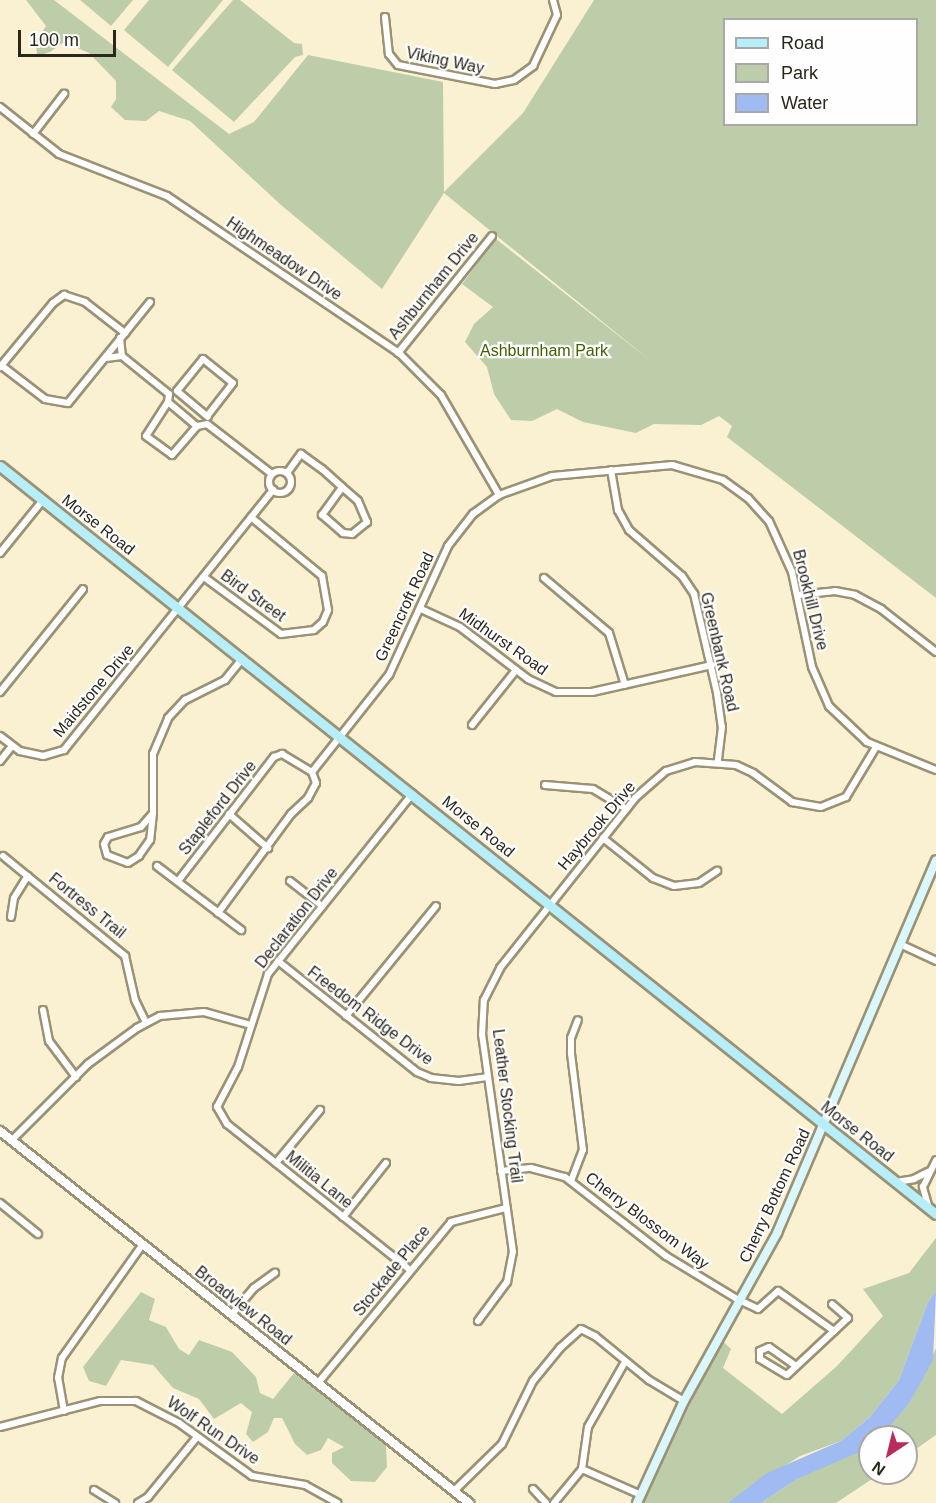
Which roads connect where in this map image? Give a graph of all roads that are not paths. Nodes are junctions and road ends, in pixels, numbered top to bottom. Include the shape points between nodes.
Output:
1 (553, 0) edge
2 (385, 17) dead end
3 (64, 94) dead end
4 (0, 107) edge
5 (33, 134) junction
6 (492, 236) dead end
7 (150, 302) dead end
8 (122, 336) junction
9 (398, 353) junction
10 (122, 356) junction
11 (106, 358) junction
12 (1, 367) edge
13 (177, 391) junction
14 (169, 394) junction
15 (168, 402) junction
16 (208, 415) junction
17 (207, 424) junction
18 (197, 426) junction
19 (0, 466) edge
20 (611, 470) junction
21 (287, 473) junction
22 (272, 474) junction
23 (342, 487) junction
24 (273, 490) junction
25 (499, 495) junction
26 (43, 500) junction
27 (251, 518) junction
28 (0, 553) edge
29 (204, 577) junction
30 (544, 578) dead end
31 (82, 589) dead end
32 (798, 596) junction
33 (179, 608) junction
34 (421, 609) junction
35 (936, 652) edge
36 (243, 658) junction
37 (712, 665) junction
38 (516, 670) junction
39 (626, 685) junction
40 (0, 692) edge
41 (472, 725) dead end
42 (0, 736) edge
43 (341, 736) junction
44 (12, 746) junction
45 (876, 747) junction
46 (0, 761) edge
47 (718, 762) junction
48 (936, 770) edge
49 (312, 772) junction
50 (545, 785) dead end
51 (412, 794) junction
52 (626, 809) junction
53 (153, 813) junction
54 (228, 814) junction
55 (603, 838) junction
56 (268, 848) junction
57 (3, 855) dead end
58 (936, 861) edge
59 (157, 866) dead end
60 (717, 872) dead end
61 (28, 876) junction
62 (178, 881) junction
63 (290, 881) dead end
64 (550, 904) junction
65 (322, 906) junction
66 (436, 906) dead end
67 (218, 913) junction
68 (11, 917) dead end
69 (241, 930) dead end
70 (902, 945) junction
71 (936, 961) edge
72 (278, 962) junction
73 (43, 1010) dead end
74 (346, 1016) junction
75 (578, 1020) dead end
76 (146, 1023) junction
77 (250, 1025) junction
78 (76, 1077) junction
79 (487, 1077) junction
80 (217, 1107) joint
81 (320, 1110) dead end
82 (825, 1125) junction
83 (0, 1131) edge
84 (12, 1140) junction
85 (936, 1160) edge
86 (276, 1163) junction
87 (386, 1163) dead end
88 (501, 1171) junction
89 (928, 1172) junction
90 (570, 1181) junction
91 (896, 1182) junction
92 (0, 1203) edge
93 (506, 1208) junction
94 (933, 1212) edge
95 (342, 1217) junction
96 (39, 1234) dead end
97 (142, 1245) junction
98 (410, 1270) junction
99 (274, 1273) dead end
100 (740, 1300) junction
101 (832, 1304) dead end
102 (232, 1314) junction
103 (478, 1321) dead end
104 (834, 1331) junction
105 (626, 1362) junction
106 (796, 1366) junction
107 (318, 1383) junction
108 (684, 1401) junction
109 (64, 1411) junction
110 (0, 1427) edge
111 (197, 1437) junction
112 (582, 1469) junction
113 (533, 1488) dead end
114 (94, 1490) dead end
115 (454, 1491) junction
116 (639, 1499) edge
117 (115, 1503) edge
118 (138, 1503) edge
119 (336, 1503) edge
120 (469, 1503) edge
121 (546, 1503) edge
122 (554, 1503) edge

1 - 2 street, Viking Way via 557,15 533,66 505,83 482,83 398,65 389,54
3 - 5 street
4 - 5 street, Highmeadow Drive
5 - 9 street, Highmeadow Drive via 59,154 167,196
6 - 9 street, Ashburnham Drive
7 - 8 street
8 - 10 street
8 - 11 street
8 - 12 street via 85,302 64,295 53,303
9 - 25 street, Highmeadow Drive via 441,395
10 - 11 street
10 - 14 street
11 - 12 street via 68,404 45,399
13 - 14 street
13 - 16 street
13 - 16 street via 203,359 233,383
14 - 15 street
15 - 18 street
15 - 18 street via 145,432 168,454 176,454
16 - 17 street
17 - 18 street
17 - 22 street
19 - 26 main road, Morse Road
20 - 25 street, Brookhill Drive via 552,476
20 - 32 street, Brookhill Drive via 683,466 736,488 759,508 775,531
20 - 37 street, Greenbank Road via 618,510 629,530 682,576 694,594
21 - 22 street
21 - 23 street via 301,453
21 - 24 street via 289,489 279,493
22 - 24 street via 269,484
23 - 23 street via 358,501 367,522 352,534 343,533 322,515
24 - 27 street, Maidstone Drive
25 - 34 street, Greencroft Road via 473,514 448,546
26 - 28 street
26 - 33 main road, Morse Road
27 - 29 street, Maidstone Drive
27 - 29 street, Bird Street via 322,576 328,610 323,622 314,630 281,634
29 - 33 street, Maidstone Drive
30 - 39 street via 609,633
31 - 40 street
32 - 35 street via 830,591 855,595 881,609
32 - 45 street, Brookhill Drive via 819,687 847,726
33 - 36 main road, Morse Road
33 - 44 street, Maidstone Drive via 64,750 43,756
34 - 38 street, Midhurst Road via 460,627
34 - 43 street, Greencroft Road via 389,675
36 - 43 main road, Morse Road
36 - 53 street via 225,680 185,700 168,718 153,754
37 - 39 street, Midhurst Road
37 - 47 street, Greenbank Road via 722,727
38 - 39 street, Midhurst Road via 556,692 592,692
38 - 41 street
42 - 44 street
43 - 49 street, Greencroft Road
43 - 51 main road, Morse Road
44 - 46 street
45 - 47 street, Haybrook Drive via 846,797 821,807 792,802 753,773
45 - 48 street, Brookhill Drive
47 - 52 street, Haybrook Drive via 695,762 666,771
49 - 54 street, Stapleford Drive via 278,754
49 - 56 street via 316,783 308,798
50 - 52 street via 594,789
51 - 64 main road, Morse Road
51 - 65 street, Declaration Drive
52 - 55 street, Haybrook Drive
53 - 53 street via 141,827 108,837 104,844 107,855 128,863 139,856 150,840
54 - 56 street
54 - 62 street, Stapleford Drive
55 - 60 street via 652,878 674,886 699,883
55 - 64 street, Haybrook Drive
56 - 67 street
57 - 61 street, Fortress Trail
58 - 70 main road, Cherry Bottom Road
59 - 62 street
61 - 68 street via 14,898
61 - 76 street, Fortress Trail via 125,956 135,1000
62 - 67 street
63 - 65 street
64 - 79 street, Leather Stocking Trail via 500,968 484,1000 482,1035
64 - 82 main road, Morse Road
65 - 72 street, Declaration Drive
66 - 74 street
67 - 69 street
70 - 71 street
70 - 82 main road, Cherry Bottom Road
72 - 74 street, Freedom Ridge Drive
72 - 77 street, Declaration Drive via 260,989
73 - 78 street via 49,1041
74 - 79 street, Freedom Ridge Drive via 430,1078 459,1081
75 - 90 street via 570,1038 583,1150
76 - 77 street via 178,1012 204,1012
76 - 78 street via 100,1054
77 - 80 street, Declaration Drive via 238,1067
78 - 84 street
79 - 88 street, Leather Stocking Trail
80 - 86 street, Militia Lane via 227,1124
81 - 86 street
82 - 91 main road, Morse Road
82 - 100 main road, Cherry Bottom Road via 777,1233
83 - 84 street, Broadview Road
84 - 97 street, Broadview Road
85 - 89 street
86 - 95 street, Militia Lane
87 - 95 street
88 - 90 street, Cherry Blossom Way via 531,1168
88 - 93 street, Leather Stocking Trail
89 - 91 street
89 - 94 street via 923,1194
90 - 100 street, Cherry Blossom Way via 666,1256
91 - 94 main road, Morse Road
92 - 96 street
93 - 98 street, Stockade Place via 451,1221
93 - 103 street, Leather Stocking Trail via 513,1252 507,1282
95 - 98 street, Militia Lane
97 - 102 street, Broadview Road
97 - 109 street via 62,1358 58,1378
98 - 107 street, Stockade Place
99 - 102 street via 254,1288
100 - 104 street via 758,1308 778,1291
100 - 108 main road, Cherry Bottom Road
101 - 104 street via 848,1318
102 - 107 street, Broadview Road
104 - 106 street
105 - 108 street
105 - 112 street via 588,1427
105 - 115 street via 595,1335 581,1329 533,1382 502,1444
106 - 106 street via 782,1375 759,1355 769,1347
107 - 115 street, Broadview Road
108 - 116 main road, Cherry Bottom Road
109 - 110 street, Wolf Run Drive
109 - 111 street, Wolf Run Drive via 112,1399 136,1401 153,1407
111 - 118 street
111 - 119 street, Wolf Run Drive via 252,1476 305,1485
112 - 116 street
112 - 122 street
113 - 121 street
114 - 117 street
115 - 120 street, Broadview Road

